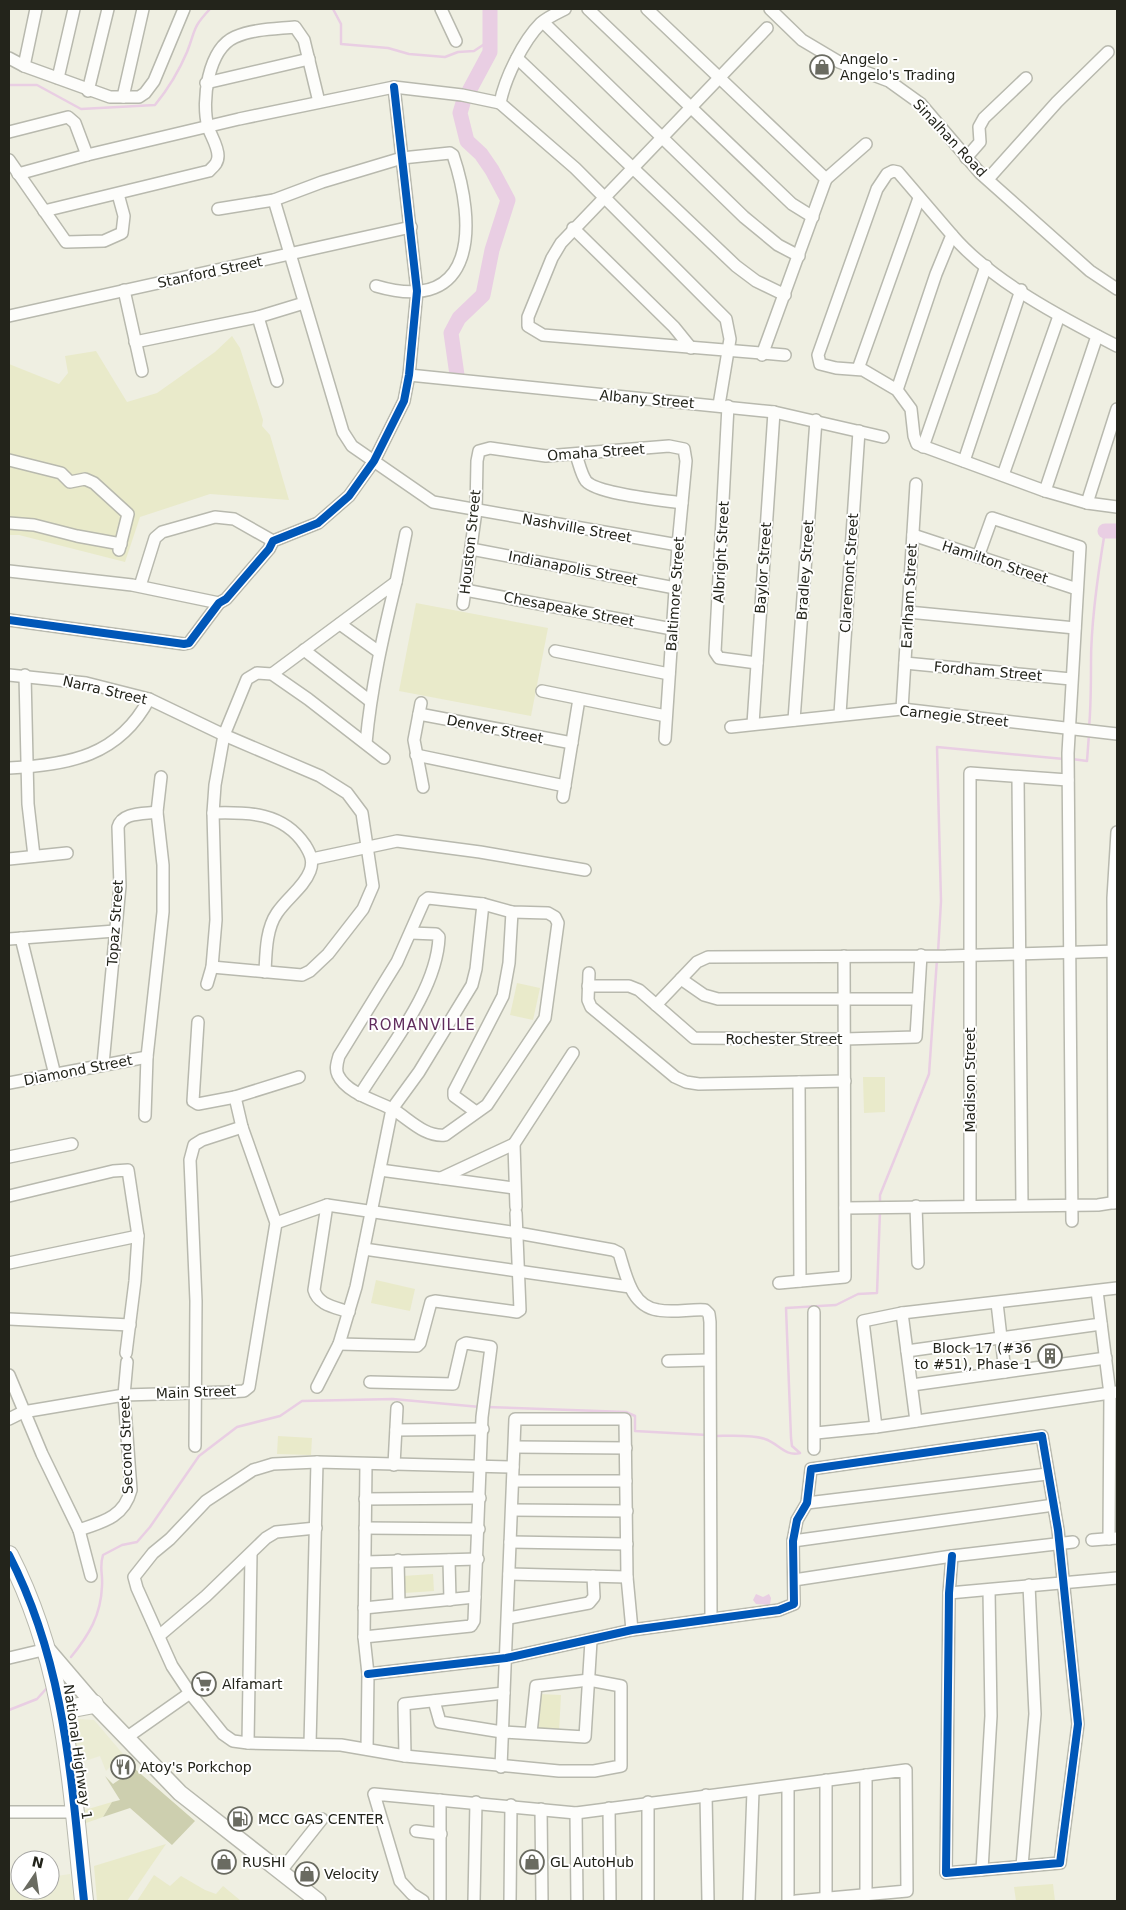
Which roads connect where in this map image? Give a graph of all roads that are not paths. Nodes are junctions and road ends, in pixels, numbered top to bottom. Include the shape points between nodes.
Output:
1 (36, 9) edge
2 (74, 9) edge
3 (108, 9) edge
4 (143, 9) edge
5 (184, 9) edge
6 (442, 9) edge
7 (565, 9) edge
8 (588, 9) edge
9 (647, 9) edge
10 (770, 9) edge
11 (542, 22) junction
12 (768, 28) dead end
13 (456, 41) dead end
14 (1108, 52) dead end
15 (9, 58) edge
16 (517, 58) junction
17 (309, 59) junction
18 (24, 66) junction
19 (58, 78) junction
20 (1026, 78) dead end
21 (720, 79) junction
22 (206, 83) junction
23 (394, 87) junction
24 (88, 91) junction
25 (123, 97) junction
26 (319, 102) junction
27 (500, 103) junction
28 (691, 107) junction
29 (208, 126) junction
30 (9, 132) edge
31 (661, 138) junction
32 (866, 144) dead end
33 (87, 155) junction
34 (402, 158) junction
35 (966, 158) junction
36 (9, 160) edge
37 (632, 169) junction
38 (18, 174) junction
39 (826, 179) junction
40 (988, 179) junction
41 (118, 194) junction
42 (604, 197) junction
43 (919, 198) junction
44 (274, 200) junction
45 (218, 209) dead end
46 (44, 211) junction
47 (813, 217) junction
48 (411, 227) junction
49 (574, 228) junction
50 (952, 235) junction
51 (290, 254) junction
52 (799, 256) junction
53 (986, 266) junction
54 (376, 286) dead end
55 (124, 290) junction
56 (1021, 290) junction
57 (1117, 290) edge
58 (417, 291) junction
59 (785, 295) junction
60 (304, 303) junction
61 (9, 316) edge
62 (1059, 316) junction
63 (258, 317) junction
64 (1098, 336) junction
65 (135, 342) junction
66 (1117, 346) edge
67 (691, 348) junction
68 (726, 352) junction
69 (762, 355) junction
70 (785, 355) dead end
71 (858, 369) junction
72 (142, 371) dead end
73 (409, 375) junction
74 (277, 381) dead end
75 (897, 390) junction
76 (723, 406) junction
77 (1117, 409) edge
78 (774, 412) junction
79 (816, 420) junction
80 (859, 431) junction
81 (883, 438) dead end
82 (922, 447) junction
83 (684, 449) joint
84 (480, 450) joint
85 (576, 455) junction
86 (9, 460) edge
87 (374, 461) junction
88 (964, 462) junction
89 (1003, 476) junction
90 (916, 484) dead end
91 (1045, 491) junction
92 (682, 503) junction
93 (1087, 503) junction
94 (1117, 507) edge
95 (476, 511) junction
96 (9, 523) edge
97 (406, 533) dead end
98 (913, 535) junction
99 (272, 541) junction
100 (678, 545) junction
101 (471, 549) junction
102 (978, 557) junction
103 (9, 571) edge
104 (396, 582) junction
105 (140, 586) junction
106 (675, 588) junction
107 (1077, 589) junction
108 (465, 590) junction
109 (219, 603) junction
110 (463, 604) dead end
111 (908, 612) junction
112 (9, 620) edge
113 (340, 624) junction
114 (1075, 628) junction
115 (672, 629) junction
116 (304, 650) junction
117 (555, 651) dead end
118 (379, 652) junction
119 (757, 662) junction
120 (905, 663) junction
121 (272, 674) junction
122 (669, 674) junction
123 (9, 675) edge
124 (25, 675) junction
125 (1071, 679) junction
126 (542, 691) dead end
127 (580, 698) junction
128 (149, 699) junction
129 (370, 701) junction
130 (902, 709) junction
131 (840, 714) junction
132 (666, 716) junction
133 (794, 720) junction
134 (753, 724) junction
135 (731, 727) dead end
136 (1068, 728) junction
137 (1117, 734) edge
138 (224, 735) junction
139 (665, 739) dead end
140 (366, 743) junction
141 (572, 743) junction
142 (416, 755) junction
143 (384, 758) dead end
144 (27, 767) junction
145 (9, 768) edge
146 (161, 777) dead end
147 (1018, 778) junction
148 (1068, 780) junction
149 (423, 787) dead end
150 (158, 812) junction
151 (212, 813) junction
152 (1117, 832) edge
153 (368, 848) junction
154 (67, 853) dead end
155 (34, 856) junction
156 (9, 859) edge
157 (312, 859) junction
158 (585, 870) dead end
159 (482, 904) junction
160 (1115, 910) edge
161 (512, 912) junction
162 (115, 932) junction
163 (411, 933) junction
164 (15, 938) edge
165 (1115, 952) edge
166 (1069, 953) junction
167 (1019, 954) junction
168 (970, 955) junction
169 (844, 956) junction
170 (926, 956) junction
171 (212, 967) junction
172 (265, 972) junction
173 (589, 973) dead end
174 (681, 980) junction
175 (207, 984) dead end
176 (588, 986) junction
177 (1116, 997) edge
178 (844, 999) junction
179 (918, 999) junction
180 (656, 1005) junction
181 (198, 1022) dead end
182 (844, 1040) junction
183 (573, 1053) dead end
184 (147, 1057) junction
185 (103, 1064) junction
186 (55, 1075) junction
187 (299, 1077) dead end
188 (9, 1081) edge
189 (844, 1081) junction
190 (799, 1082) junction
191 (360, 1095) junction
192 (235, 1097) junction
193 (1116, 1104) edge
194 (392, 1109) junction
195 (476, 1112) junction
196 (145, 1116) dead end
197 (242, 1127) junction
198 (72, 1144) dead end
199 (514, 1144) junction
200 (1116, 1146) edge
201 (9, 1157) edge
202 (380, 1170) junction
203 (441, 1178) junction
204 (514, 1188) junction
205 (9, 1196) edge
206 (1116, 1203) edge
207 (327, 1205) junction
208 (970, 1205) junction
209 (1022, 1205) junction
210 (1072, 1205) junction
211 (916, 1206) junction
212 (845, 1208) junction
213 (372, 1210) junction
214 (1072, 1221) dead end
215 (276, 1223) junction
216 (518, 1233) junction
217 (138, 1236) junction
218 (364, 1249) junction
219 (9, 1263) edge
220 (918, 1263) dead end
221 (518, 1270) junction
222 (800, 1281) junction
223 (779, 1283) dead end
224 (630, 1287) junction
225 (1117, 1288) edge
226 (1097, 1291) junction
227 (997, 1303) junction
228 (349, 1312) junction
229 (814, 1312) dead end
230 (902, 1313) junction
231 (9, 1319) edge
232 (1102, 1324) junction
233 (130, 1325) junction
234 (1002, 1337) junction
235 (339, 1344) junction
236 (907, 1350) junction
237 (1106, 1358) junction
238 (709, 1360) junction
239 (668, 1361) dead end
240 (1005, 1372) junction
241 (9, 1375) edge
242 (370, 1382) dead end
243 (912, 1385) junction
244 (317, 1387) dead end
245 (196, 1392) junction
246 (1114, 1393) edge
247 (124, 1395) junction
248 (397, 1408) dead end
249 (24, 1412) junction
250 (9, 1419) edge
251 (916, 1421) junction
252 (876, 1427) junction
253 (483, 1429) junction
254 (396, 1430) junction
255 (816, 1433) junction
256 (195, 1446) dead end
257 (515, 1447) junction
258 (626, 1448) junction
259 (814, 1449) dead end
260 (317, 1462) junction
261 (366, 1464) junction
262 (394, 1464) junction
263 (482, 1466) junction
264 (513, 1467) junction
265 (1047, 1474) junction
266 (513, 1481) junction
267 (626, 1481) junction
268 (365, 1498) junction
269 (480, 1498) junction
270 (807, 1503) junction
271 (1054, 1505) junction
272 (512, 1510) junction
273 (626, 1511) junction
274 (316, 1528) junction
275 (365, 1528) junction
276 (479, 1529) junction
277 (79, 1530) junction
278 (1113, 1539) edge
279 (1092, 1540) dead end
280 (793, 1541) junction
281 (510, 1542) junction
282 (1073, 1542) dead end
283 (1059, 1543) junction
284 (627, 1544) junction
285 (251, 1554) junction
286 (952, 1556) junction
287 (478, 1559) junction
288 (398, 1560) junction
289 (449, 1560) junction
290 (365, 1562) junction
291 (11, 1566) edge
292 (509, 1574) junction
293 (91, 1576) dead end
294 (593, 1576) junction
295 (627, 1577) junction
296 (1117, 1578) edge
297 (794, 1580) junction
298 (1063, 1582) junction
299 (1029, 1585) junction
300 (989, 1590) junction
301 (949, 1593) junction
302 (475, 1598) junction
303 (450, 1600) junction
304 (399, 1604) junction
305 (364, 1608) junction
306 (508, 1618) junction
307 (711, 1618) junction
308 (632, 1630) junction
309 (160, 1635) junction
310 (364, 1637) junction
311 (590, 1641) junction
312 (48, 1649) junction
313 (9, 1658) edge
314 (506, 1658) junction
315 (368, 1674) junction
316 (589, 1680) junction
317 (190, 1693) junction
318 (504, 1693) junction
319 (434, 1701) junction
320 (94, 1704) junction
321 (63, 1715) junction
322 (502, 1732) junction
323 (531, 1733) junction
324 (126, 1738) junction
325 (248, 1743) junction
326 (310, 1744) junction
327 (367, 1749) junction
328 (406, 1756) junction
329 (501, 1767) junction
330 (866, 1775) junction
331 (826, 1780) junction
332 (788, 1786) junction
333 (753, 1791) junction
334 (706, 1795) junction
335 (440, 1800) junction
336 (476, 1802) junction
337 (648, 1802) junction
338 (511, 1805) junction
339 (609, 1808) junction
340 (541, 1809) junction
341 (9, 1812) edge
342 (74, 1812) junction
343 (576, 1813) junction
344 (322, 1819) dead end
345 (416, 1831) dead end
346 (441, 1834) junction
347 (1022, 1866) junction
348 (982, 1870) junction
349 (280, 1872) junction
350 (866, 1895) junction
351 (826, 1899) junction
352 (84, 1901) edge
353 (318, 1901) edge
354 (423, 1901) edge
355 (440, 1901) edge
356 (474, 1901) edge
357 (510, 1901) edge
358 (542, 1901) edge
359 (577, 1901) edge
360 (610, 1901) edge
361 (648, 1901) edge
362 (708, 1901) edge
363 (749, 1901) edge
364 (788, 1901) edge
365 (796, 1901) edge

1 - 18 street
2 - 19 street
3 - 24 street
4 - 25 street
5 - 25 street via 154,81 139,97
6 - 13 street
7 - 11 street
8 - 28 street
9 - 21 street
10 - 35 street, Sinalhan Road via 795,36 839,62 886,79 908,93 926,108
11 - 16 street
11 - 31 street
12 - 21 street
14 - 40 street via 1057,102
15 - 18 street
16 - 27 street
16 - 37 street
17 - 22 street
17 - 22 street via 304,40 295,26 259,30 234,37 220,50
17 - 26 street
18 - 19 street
19 - 24 street
20 - 35 street via 984,118 979,127 980,142
21 - 28 street
21 - 39 street
22 - 29 street
23 - 26 street
23 - 27 street
23 - 34 street
24 - 25 street via 110,98
26 - 29 street
27 - 42 street
28 - 31 street
28 - 47 street via 792,204
29 - 33 street
29 - 41 street via 218,155 216,164 209,171
30 - 33 street via 68,117 75,123
31 - 37 street
31 - 52 street via 765,236
32 - 39 street
33 - 38 street
34 - 44 street
34 - 48 street
34 - 58 street via 453,155 468,217 465,243 449,279 434,288
35 - 40 street, Sinalhan Road
36 - 38 street
37 - 42 street
37 - 59 street via 736,266 756,281
38 - 46 street
39 - 47 street
40 - 57 street, Sinalhan Road via 1090,271
41 - 46 street
41 - 46 street via 124,216 122,233 104,241 66,242
42 - 49 street
42 - 68 street via 726,319 730,339
43 - 50 street
43 - 71 street
43 - 71 street via 898,172 893,171 877,189 863,224 818,358 820,364
44 - 45 street
44 - 51 street, Nashville Street
47 - 52 street
48 - 51 street, Stanford Street
48 - 58 street
49 - 67 street
49 - 67 street via 552,258 528,317 528,326 543,335
50 - 53 street
50 - 75 street
51 - 55 street, Stanford Street
51 - 60 street, Nashville Street
52 - 59 street
53 - 56 street
53 - 82 street
54 - 58 street
55 - 61 street, Stanford Street
55 - 65 street
56 - 62 street
56 - 88 street
58 - 73 street
59 - 69 street
60 - 63 street
60 - 87 street, Nashville Street via 343,432 352,446
62 - 64 street
62 - 89 street
63 - 65 street
63 - 74 street
64 - 66 street
64 - 91 street
65 - 72 street
67 - 68 street
68 - 69 street
68 - 76 street
69 - 70 street
71 - 75 street
73 - 76 street, Albany Street
73 - 87 street via 404,401
75 - 82 street via 911,409 914,436
76 - 78 street, Albany Street
76 - 119 street, Albright Street via 715,652 725,660
77 - 93 street
78 - 79 street, Albany Street
78 - 119 street, Baylor Street
79 - 80 street, Albany Street
79 - 133 street, Bradley Street
80 - 81 street, Albany Street
80 - 131 street, Claremont Street
82 - 88 street
83 - 85 street, Omaha Street via 669,446
83 - 92 street, Baltimore Street
84 - 85 street, Omaha Street via 490,448 546,456
84 - 95 street, Houston Street
85 - 92 street via 584,478 592,486
86 - 96 street via 61,473 70,482 84,479 94,483 128,514 120,547 34,525
87 - 95 street, Nashville Street via 433,502
87 - 99 street via 348,496 318,523
88 - 89 street
89 - 91 street
90 - 98 street, Earlham Street
91 - 93 street
92 - 100 street, Baltimore Street
93 - 94 street
95 - 100 street, Nashville Street
95 - 101 street, Houston Street
97 - 104 street
98 - 102 street, Hamilton Street
98 - 111 street, Earlham Street
99 - 105 street via 234,519 215,517 162,532 155,538
99 - 109 street via 257,564
100 - 106 street, Baltimore Street
101 - 106 street, Indianapolis Street
101 - 108 street, Houston Street
102 - 107 street, Hamilton Street
102 - 107 street via 992,518 1080,547
103 - 105 street
104 - 113 street
104 - 118 street
105 - 109 street
106 - 115 street, Baltimore Street
107 - 114 street
108 - 110 street, Houston Street
108 - 115 street, Chesapeake Street
109 - 112 street via 189,643 184,644
111 - 114 street
111 - 120 street, Earlham Street
113 - 116 street
113 - 118 street
114 - 125 street
115 - 122 street, Baltimore Street
116 - 121 street
116 - 129 street
117 - 122 street
118 - 129 street
119 - 134 street, Baylor Street
120 - 125 street, Fordham Street
120 - 130 street, Earlham Street
121 - 138 street via 257,673 248,678
121 - 140 street
122 - 132 street, Baltimore Street
123 - 124 street, Narra Street
124 - 128 street, Narra Street via 86,683
124 - 144 street
125 - 136 street
126 - 127 street
127 - 132 street
127 - 141 street
128 - 138 street, Narra Street
128 - 144 street via 133,726 97,753
129 - 140 street
130 - 131 street, Carnegie Street
130 - 136 street, Carnegie Street
131 - 133 street, Carnegie Street
132 - 139 street, Baltimore Street
133 - 134 street, Carnegie Street
134 - 135 street, Carnegie Street
136 - 137 street, Carnegie Street
136 - 148 street
138 - 151 street
138 - 153 street, Narra Street via 320,776 347,794 362,813
140 - 143 street
141 - 142 street via 564,792
141 - 142 street, Denver Street via 420,708 414,740
142 - 149 street
144 - 145 street
144 - 155 street
146 - 150 street
147 - 148 street
147 - 167 street
147 - 168 street, Madison Street via 970,773
148 - 166 street
150 - 162 street, Topaz Street via 125,817 119,821 120,886
150 - 184 street via 163,912
151 - 157 street via 244,812 274,818 292,830
151 - 171 street via 216,920
152 - 160 street
153 - 157 street
153 - 158 street via 397,841
153 - 172 street, Narra Street via 373,886 363,909 328,954 302,975
154 - 155 street
155 - 156 street
157 - 172 street via 308,876 272,923
159 - 161 street
159 - 163 street via 428,898
159 - 194 street via 472,985 419,1072
160 - 165 street
161 - 195 street via 503,996 454,1091 454,1096
161 - 195 street via 548,913 558,923 547,1010 504,1082 487,1105
162 - 164 street
162 - 185 street, Topaz Street
163 - 191 street via 339,1056 336,1068 339,1077
163 - 191 street via 436,934 439,937 436,964 418,1005
164 - 186 street
165 - 166 street
165 - 177 street
166 - 167 street
166 - 210 street
167 - 168 street
167 - 209 street
168 - 170 street
168 - 208 street, Madison Street
169 - 170 street
169 - 174 street via 708,956
169 - 178 street
170 - 179 street, Rochester Street
171 - 172 street, Narra Street
171 - 175 street
173 - 176 street
174 - 178 street via 704,995 718,999
174 - 180 street
176 - 180 street, Rochester Street via 629,986
176 - 190 street via 591,1007 675,1077 686,1082
177 - 193 street
178 - 179 street
178 - 182 street
179 - 182 street, Rochester Street via 916,1037
180 - 182 street, Rochester Street via 694,1038
181 - 192 street via 193,1101 198,1104
182 - 189 street
183 - 199 street
184 - 185 street, Diamond Street
184 - 196 street
185 - 186 street, Diamond Street
186 - 188 street, Diamond Street
187 - 192 street
189 - 190 street
189 - 212 street
190 - 222 street
191 - 194 street
192 - 197 street
193 - 200 street
194 - 195 street via 426,1132 438,1136 445,1135
194 - 202 street
197 - 215 street
197 - 245 street via 194,1145 190,1160
198 - 201 street
199 - 203 street
199 - 204 street
200 - 206 street
202 - 203 street
202 - 213 street
203 - 204 street
204 - 216 street
205 - 217 street, Second Street via 128,1170
206 - 210 street
207 - 213 street
207 - 215 street
207 - 228 street via 314,1290 316,1298 322,1302
208 - 209 street
208 - 211 street
209 - 210 street
210 - 214 street
211 - 212 street
211 - 220 street
212 - 222 street via 845,1277
213 - 216 street
213 - 218 street
215 - 245 street, Main Street via 250,1388
216 - 221 street
216 - 224 street via 619,1253
217 - 219 street
217 - 233 street, Second Street
218 - 221 street
218 - 228 street
221 - 224 street
221 - 235 street via 521,1307 517,1312 435,1301 431,1302 417,1346
222 - 223 street
224 - 238 street via 647,1307 705,1310 710,1322
225 - 226 street
226 - 227 street
226 - 232 street
227 - 230 street
227 - 234 street
228 - 235 street
229 - 255 street
230 - 236 street
230 - 252 street via 863,1321
231 - 233 street
232 - 234 street
232 - 237 street
233 - 247 street, Second Street
234 - 236 street
234 - 240 street
235 - 244 street
236 - 243 street
237 - 240 street
237 - 246 street
238 - 239 street
238 - 307 street
240 - 243 street
241 - 249 street
242 - 253 street via 454,1384 462,1344 466,1342 491,1348
243 - 251 street
245 - 247 street, Main Street
245 - 256 street
246 - 251 street
246 - 278 street
247 - 249 street, Main Street
247 - 277 street, Second Street via 131,1490 127,1504 120,1512
248 - 254 street
249 - 250 street, Main Street
249 - 277 street
251 - 252 street
252 - 255 street
253 - 254 street
253 - 263 street
254 - 262 street
255 - 259 street
257 - 258 street
257 - 258 street via 515,1419 625,1419
257 - 264 street
258 - 267 street
260 - 261 street
260 - 274 street
260 - 309 street via 273,1464 253,1470 206,1500 153,1553 134,1577 136,1588
261 - 262 street
261 - 268 street
262 - 263 street
263 - 264 street
263 - 269 street
264 - 266 street
265 - 270 street
265 - 270 street via 1042,1436 811,1468
265 - 271 street
266 - 267 street
266 - 272 street
267 - 273 street
268 - 269 street
268 - 275 street
269 - 276 street
270 - 280 street via 797,1520
271 - 280 street
271 - 283 street
272 - 273 street
272 - 281 street
273 - 284 street
274 - 285 street via 276,1532
274 - 326 street
275 - 276 street
275 - 290 street
276 - 287 street
277 - 293 street
278 - 279 street
280 - 297 street
281 - 284 street
281 - 292 street
282 - 283 street
283 - 286 street
283 - 298 street
284 - 295 street
285 - 309 street via 193,1609
285 - 325 street
286 - 297 street
286 - 301 street
287 - 289 street
287 - 302 street
288 - 289 street
288 - 290 street
288 - 304 street
289 - 303 street
290 - 305 street
291 - 312 highway, National Highway 1 via 35,1612
292 - 294 street
292 - 306 street
294 - 295 street
294 - 306 street via 594,1597 589,1603
295 - 308 street
296 - 298 street
297 - 307 street via 794,1604 779,1610
298 - 299 street
298 - 347 street via 1078,1724 1060,1863
299 - 300 street
299 - 347 street via 1035,1714
300 - 301 street
300 - 348 street via 991,1716
301 - 348 street via 946,1873
302 - 303 street
302 - 310 street via 471,1626
303 - 304 street
304 - 305 street
305 - 310 street
306 - 314 street
307 - 308 street
308 - 311 street
309 - 317 street via 172,1666
310 - 315 street
311 - 314 street
311 - 316 street
312 - 313 street
312 - 320 main road
312 - 321 highway, National Highway 1
314 - 315 street
314 - 318 street
315 - 327 street
316 - 323 street via 536,1686
316 - 323 street via 586,1737
316 - 329 street via 621,1686 621,1766 594,1771
317 - 324 street
317 - 325 street via 222,1734 233,1741
318 - 319 street
318 - 322 street
319 - 322 street via 440,1722
319 - 328 street via 404,1704
320 - 321 highway via 73,1708
320 - 324 main road
321 - 342 highway, National Highway 1
322 - 323 street
322 - 329 street
324 - 349 main road via 180,1793
325 - 326 street
326 - 327 street
327 - 328 street
328 - 329 street
330 - 331 street
330 - 350 street
330 - 350 street via 906,1770 907,1891
331 - 332 street
331 - 351 street
332 - 333 street
332 - 364 street
333 - 334 street
333 - 363 street
334 - 337 street
334 - 362 street
335 - 336 street
335 - 346 street
335 - 354 street via 374,1794 400,1881
336 - 338 street
336 - 356 street
337 - 339 street
337 - 361 street
338 - 340 street
338 - 357 street
339 - 343 street
339 - 360 street
340 - 343 street
340 - 358 street
341 - 342 street
342 - 352 highway, National Highway 1
343 - 359 street
344 - 349 street
345 - 346 street
346 - 355 street
347 - 348 street
349 - 353 main road
350 - 351 street
351 - 365 street

